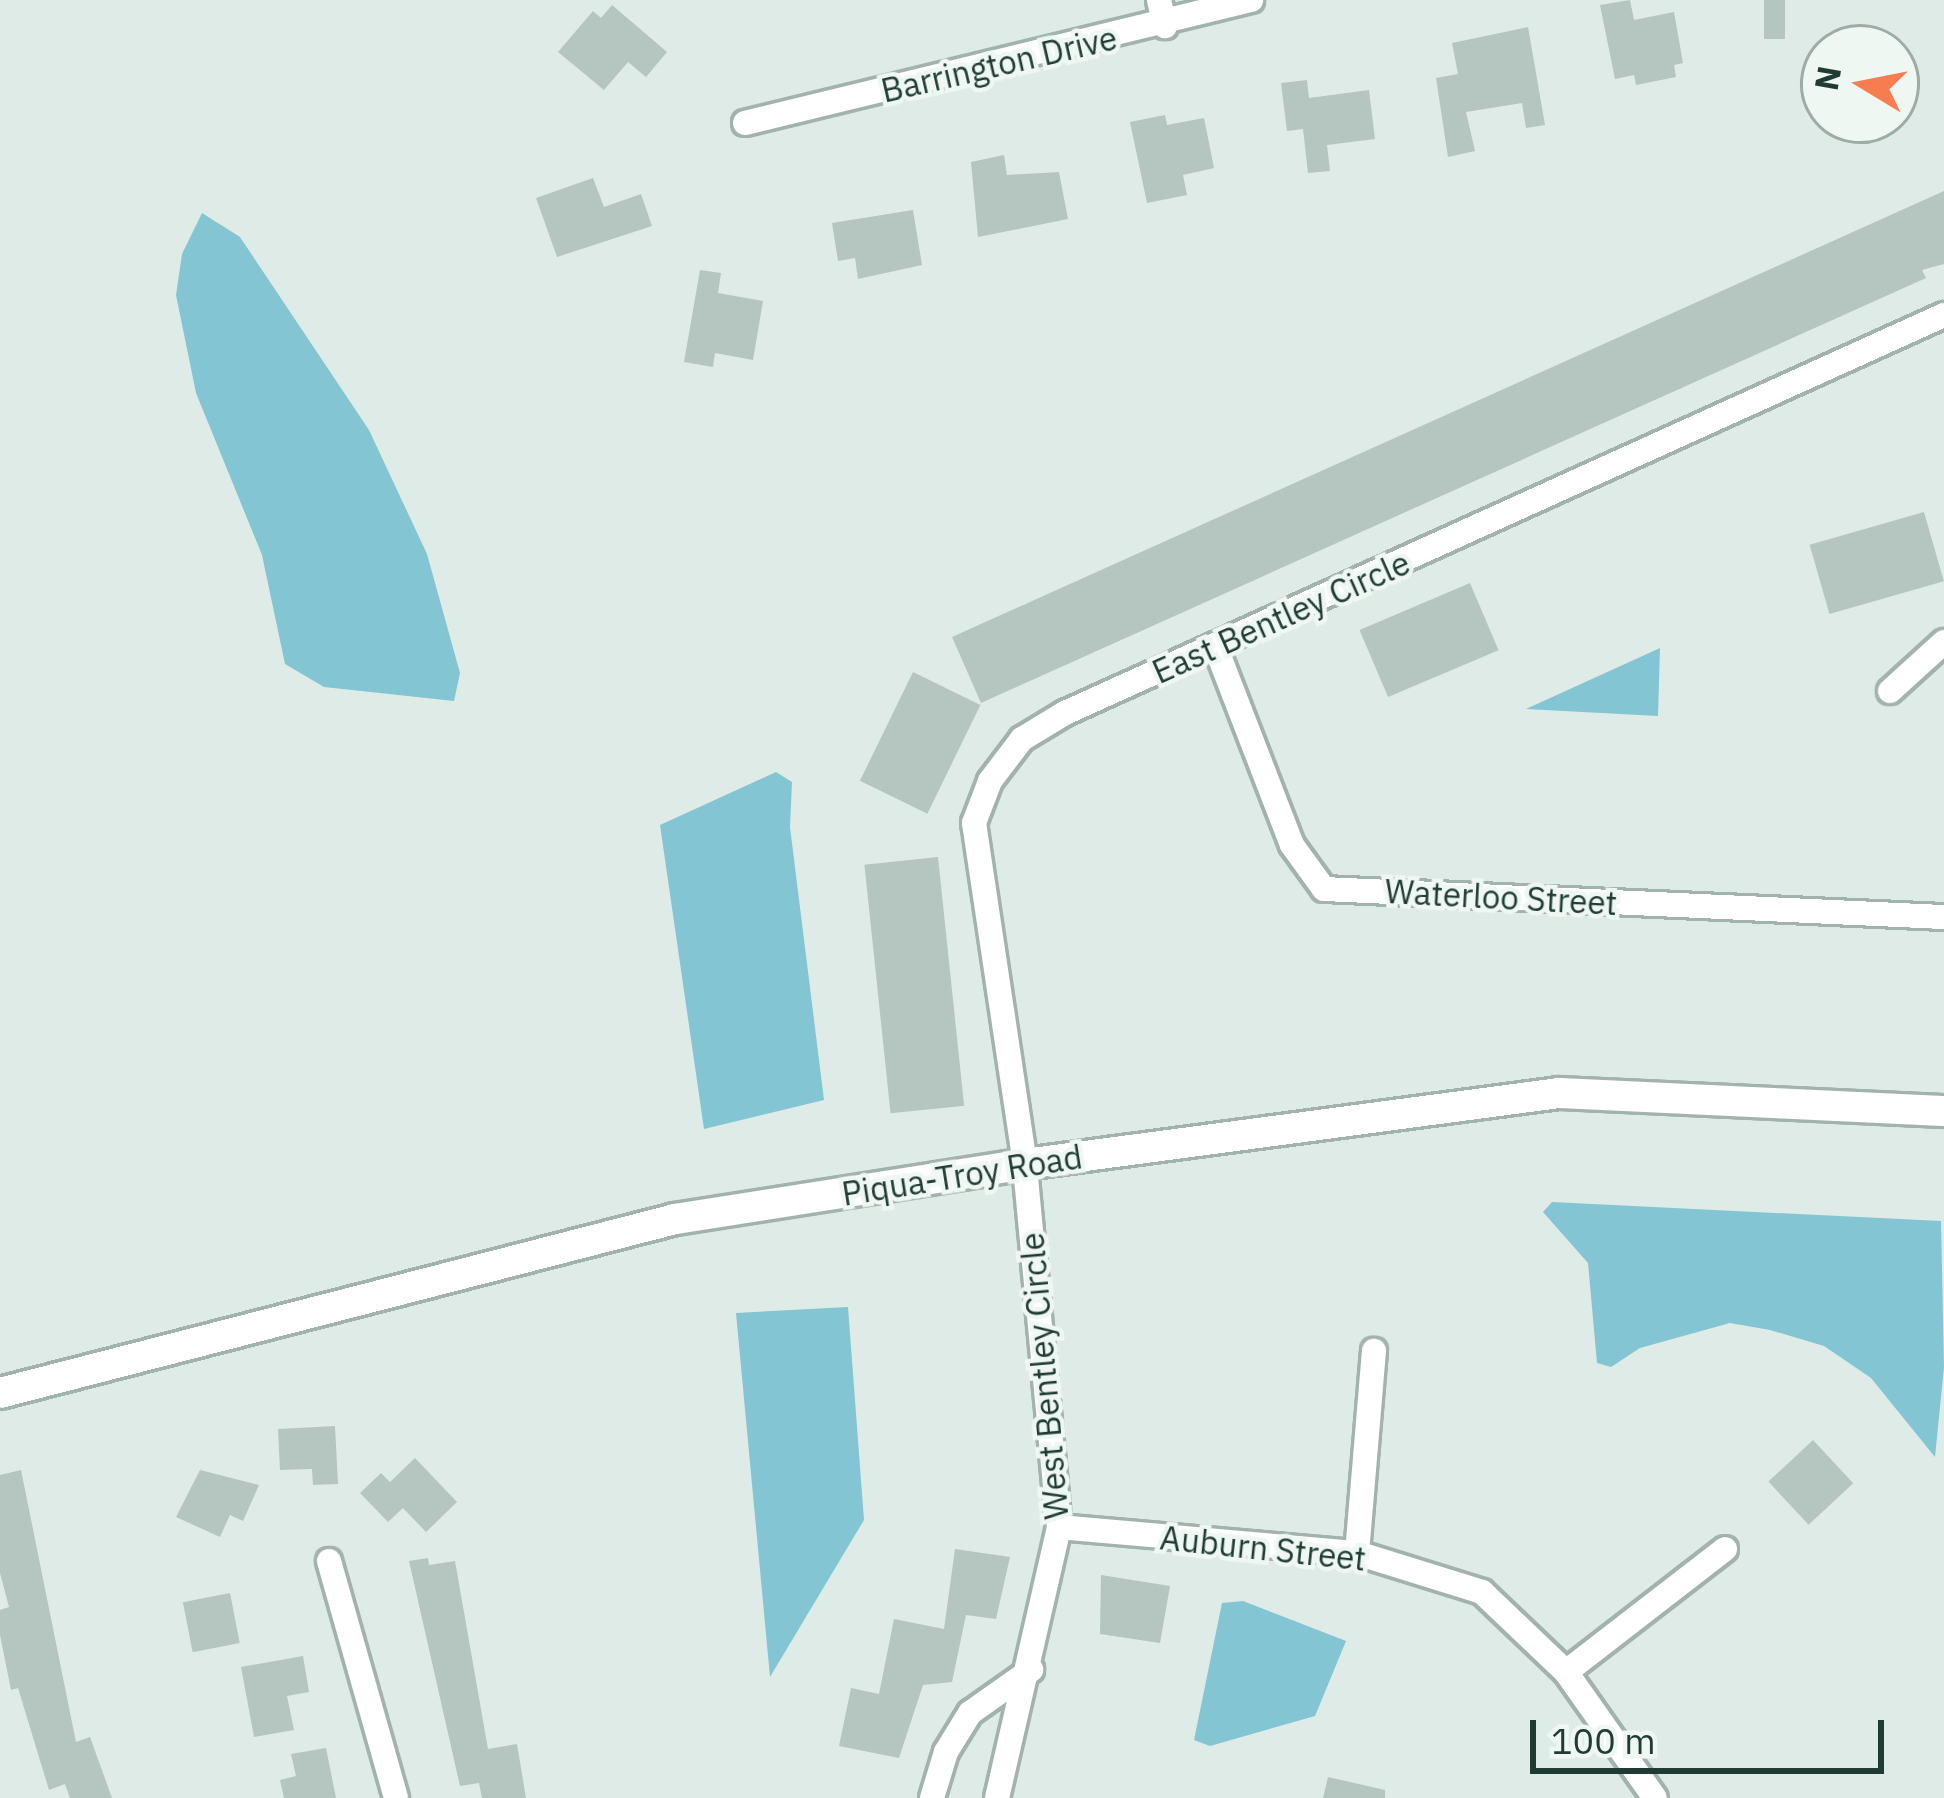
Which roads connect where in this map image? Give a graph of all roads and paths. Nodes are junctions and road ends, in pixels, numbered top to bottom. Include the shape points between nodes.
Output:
1 (1159, 0) edge
2 (1252, 0) edge
3 (1165, 26) junction
4 (745, 123) dead end
5 (1944, 315) edge
6 (1944, 642) edge
7 (1216, 648) junction
8 (1890, 691) dead end
9 (1944, 917) edge
10 (1944, 1111) edge
11 (1025, 1164) junction
12 (1374, 1352) dead end
13 (0, 1393) edge
14 (1059, 1527) junction
15 (1724, 1550) dead end
16 (1357, 1553) junction
17 (329, 1561) dead end
18 (1031, 1670) junction
19 (1566, 1672) junction
20 (396, 1798) edge
21 (932, 1798) edge
22 (997, 1798) edge
23 (1655, 1798) edge

1 - 3 street
2 - 3 street, Barrington Drive
3 - 4 street, Barrington Drive
5 - 7 street, East Bentley Circle
6 - 8 street
7 - 9 street, Waterloo Street via 1292,845 1324,889
7 - 11 street, East Bentley Circle via 1022,739 990,782 974,823
10 - 11 street, Piqua-Troy Road via 1559,1093
11 - 13 street, Piqua-Troy Road via 675,1219
11 - 14 street, West Bentley Circle
12 - 16 street
14 - 16 street, Auburn Street
14 - 18 street, West Bentley Circle
15 - 19 street
16 - 19 street, Auburn Street via 1482,1592
17 - 20 street
18 - 21 street via 970,1713
18 - 22 street, West Bentley Circle
19 - 23 street, Auburn Street

